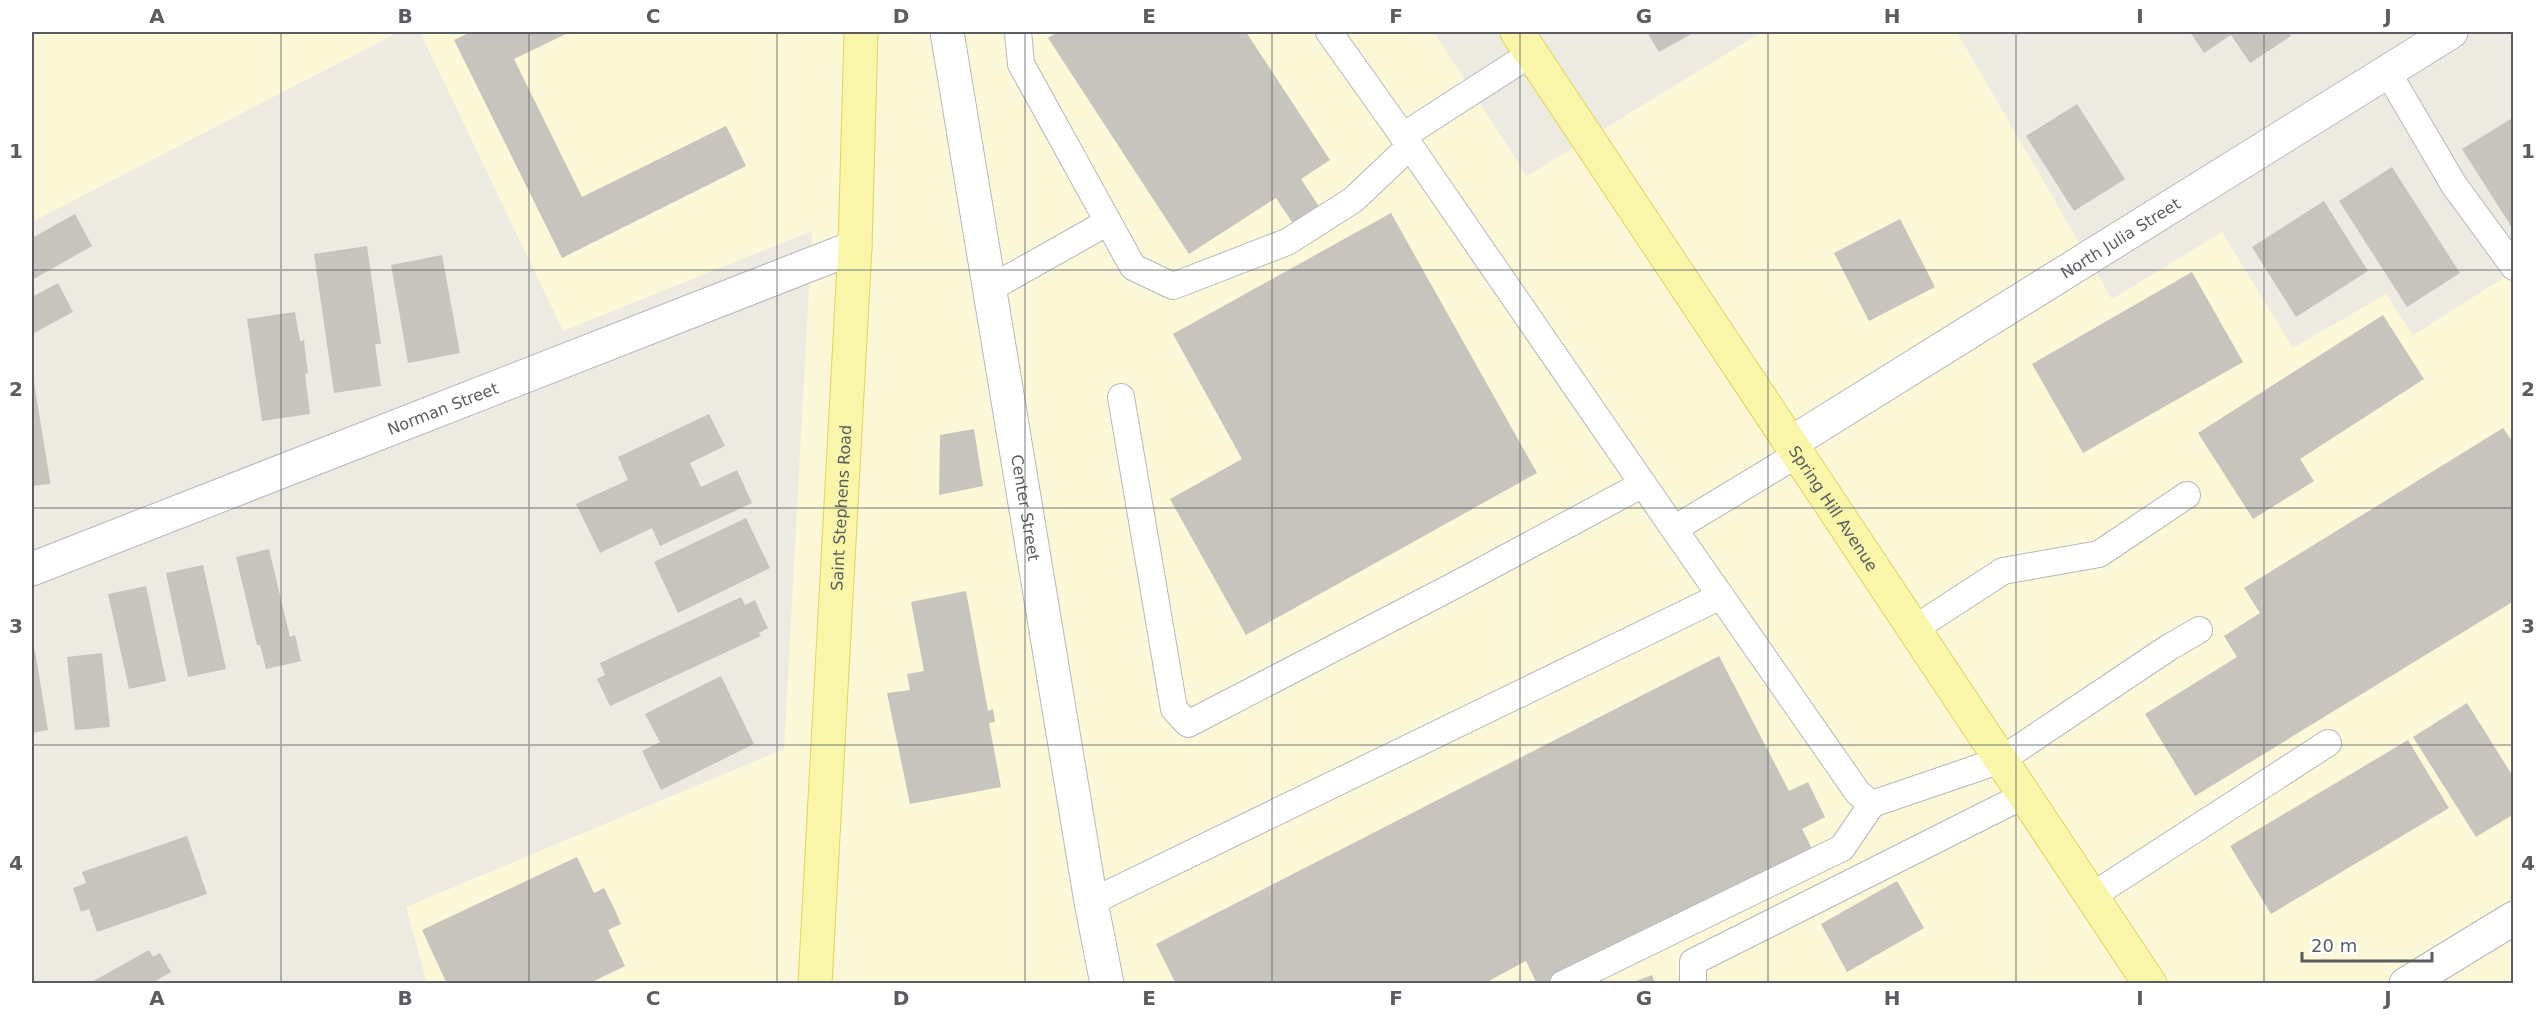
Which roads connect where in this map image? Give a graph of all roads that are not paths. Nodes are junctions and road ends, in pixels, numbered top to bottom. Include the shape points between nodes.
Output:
1 (861, 32) edge
2 (947, 32) edge
3 (1018, 32) edge
4 (1329, 32) edge
5 (2451, 32) edge
6 (1524, 42) edge
7 (2386, 71) junction
8 (1406, 141) junction
9 (1108, 222) junction
10 (855, 247) junction
11 (2514, 267) edge
12 (991, 288) junction
13 (1121, 397) dead end
14 (1794, 449) junction
15 (1643, 484) junction
16 (2187, 495) dead end
17 (1674, 529) junction
18 (32, 569) edge
19 (1721, 596) junction
20 (1914, 629) junction
21 (2199, 630) dead end
22 (2328, 743) dead end
23 (2001, 760) junction
24 (2025, 795) junction
25 (1872, 804) junction
26 (2092, 896) junction
27 (1091, 902) junction
28 (2514, 918) edge
29 (816, 984) edge
30 (1107, 984) edge
31 (1563, 984) edge
32 (1693, 984) edge
33 (2150, 984) edge
34 (2406, 984) edge

1 - 10 main road, Saint Stephens Road
2 - 12 street, Center Street
3 - 9 lane via 1020,64
4 - 8 lane
5 - 7 street, North Julia Street
6 - 8 lane
6 - 14 main road, Spring Hill Avenue
7 - 11 lane via 2454,185
7 - 14 street, North Julia Street
8 - 9 lane via 1353,200 1287,242 1173,286 1133,267
8 - 15 lane
9 - 12 lane
10 - 18 street, Norman Street
10 - 29 main road, Saint Stephens Road
12 - 27 street, Center Street
13 - 15 lane via 1174,709 1188,724
14 - 17 lane
14 - 20 main road, Spring Hill Avenue
15 - 17 lane
16 - 20 lane via 2098,554 2003,571
17 - 19 lane
19 - 25 lane via 1858,793
19 - 27 lane
20 - 23 main road, Spring Hill Avenue
21 - 23 lane
22 - 26 lane
23 - 24 main road, Spring Hill Avenue
23 - 25 lane
24 - 26 main road, Spring Hill Avenue
24 - 32 lane via 1693,962
25 - 31 lane via 1842,848
26 - 33 main road, Spring Hill Avenue
27 - 30 street, Center Street
28 - 34 street

